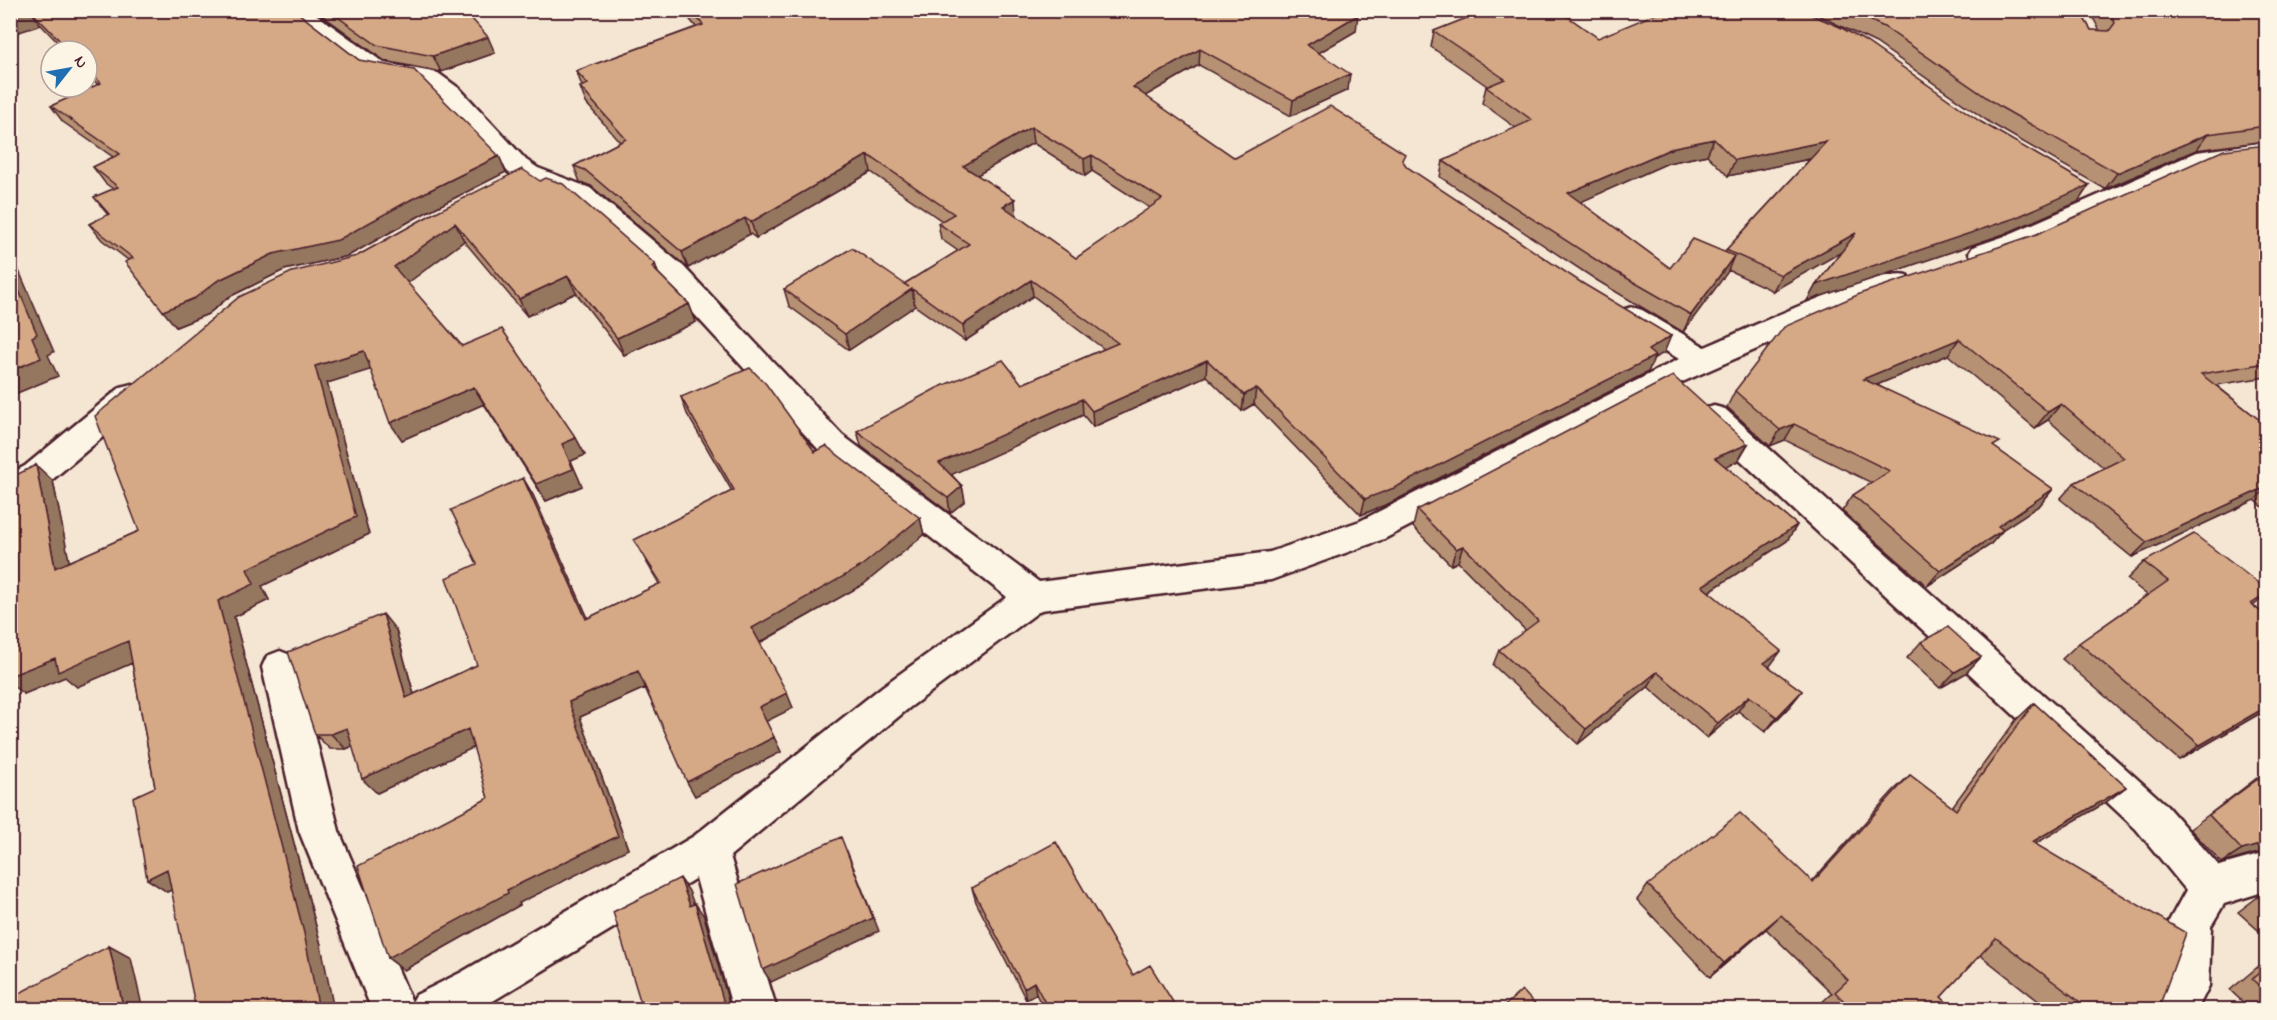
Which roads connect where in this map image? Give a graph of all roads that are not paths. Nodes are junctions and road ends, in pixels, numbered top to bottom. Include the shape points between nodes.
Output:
1 (295, 10) edge
2 (2266, 150) edge
3 (529, 174) junction
4 (500, 189) edge
5 (1961, 260) edge
6 (1918, 275) edge
7 (1607, 302) edge
8 (1705, 361) junction
9 (1669, 375) junction
10 (151, 380) edge
11 (10, 489) edge
12 (1033, 597) junction
13 (280, 667) dead end
14 (708, 849) junction
15 (2266, 872) edge
16 (2211, 888) junction
17 (2187, 1002) edge
18 (393, 1010) edge
19 (431, 1010) edge
20 (754, 1010) edge

1 - 3 street via 377,69 430,78 451,94 517,166
2 - 5 street via 2205,157 2095,197 2015,242
3 - 4 street
3 - 12 street via 581,194 673,273 831,443
6 - 8 street via 1842,300
7 - 8 street
8 - 9 street
9 - 12 street via 1372,530 1271,566
9 - 16 street via 2150,816
10 - 11 street via 36,475
12 - 14 street via 896,697
13 - 18 street via 319,831
14 - 19 street via 477,987
14 - 20 street
15 - 16 street
16 - 17 street via 2190,921

